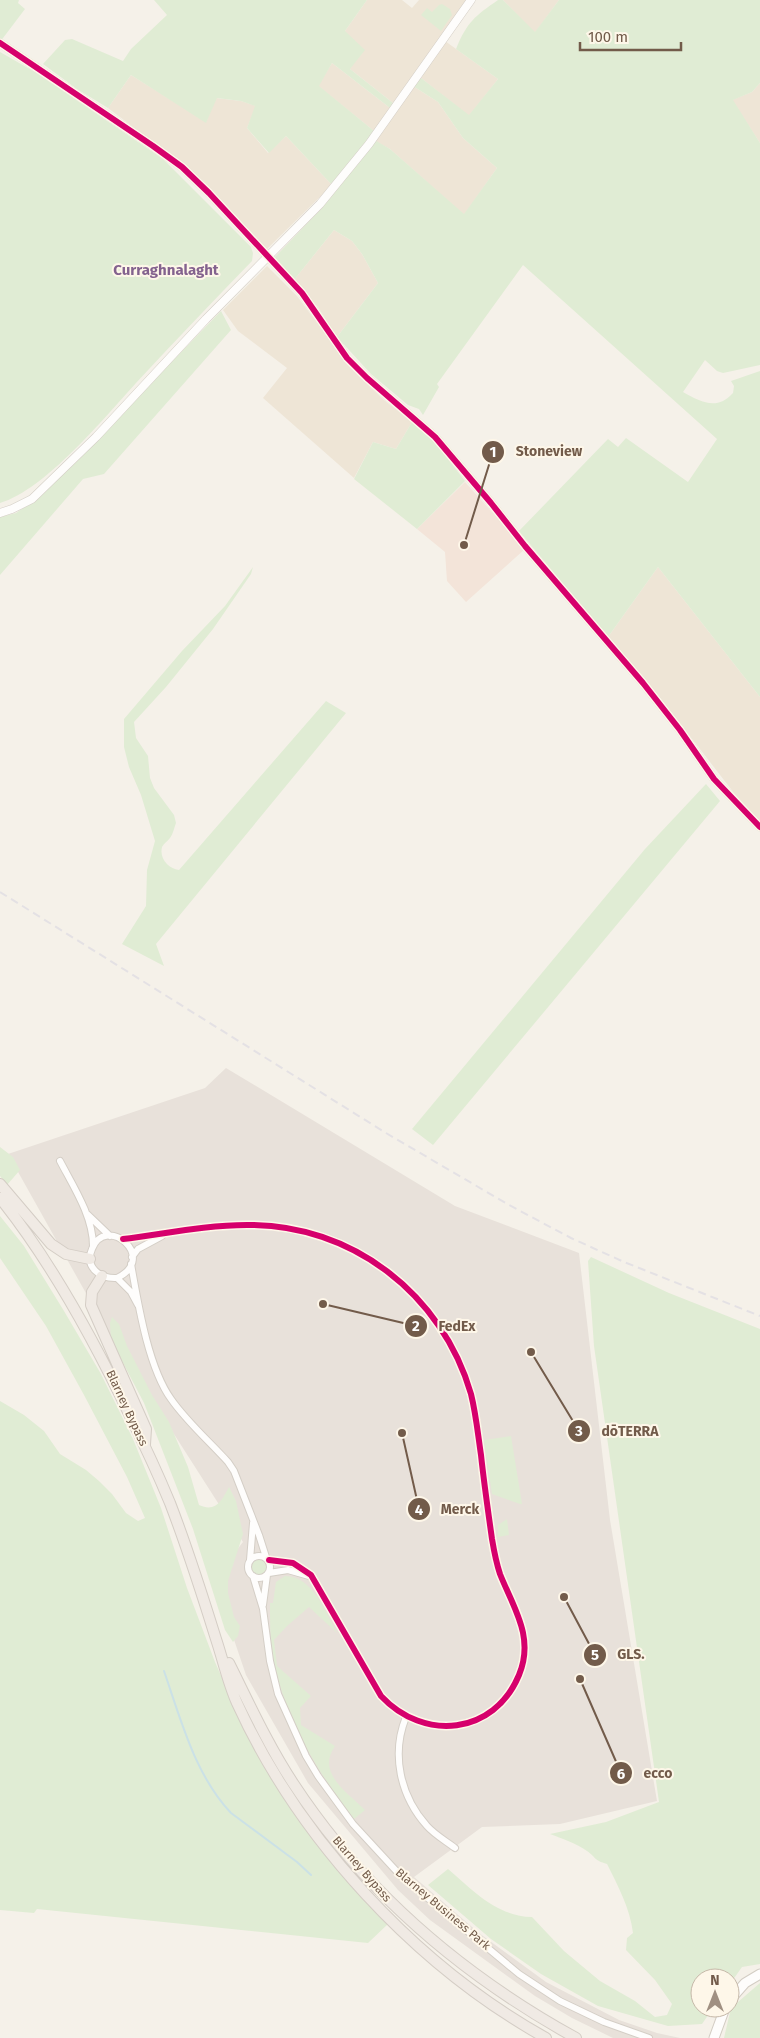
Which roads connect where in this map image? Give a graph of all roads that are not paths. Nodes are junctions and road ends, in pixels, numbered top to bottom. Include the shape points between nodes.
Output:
1 (471, 0) edge
2 (0, 43) edge
3 (268, 258) junction
4 (0, 513) edge
5 (760, 827) edge
6 (60, 1161) dead end
7 (0, 1184) edge
8 (0, 1198) edge
9 (86, 1213) junction
10 (168, 1233) junction
11 (110, 1236) junction
12 (123, 1239) junction
13 (93, 1246) junction
14 (90, 1259) junction
15 (132, 1260) junction
16 (102, 1276) junction
17 (116, 1278) junction
18 (143, 1317) junction
19 (145, 1447) junction
20 (253, 1522) junction
21 (267, 1558) junction
22 (250, 1560) junction
23 (268, 1574) junction
24 (253, 1576) junction
25 (312, 1577) junction
26 (263, 1608) junction
27 (216, 1638) junction
28 (406, 1717) junction
29 (455, 1848) dead end
30 (760, 1974) edge
31 (740, 1989) edge
32 (497, 2009) junction
33 (721, 2018) edge
34 (539, 2038) edge
35 (546, 2038) edge
36 (576, 2038) edge
37 (649, 2038) edge
38 (714, 2038) edge

1 - 3 street via 369,144 320,204
2 - 3 street via 182,168
3 - 4 street via 32,499
3 - 5 street via 302,293 347,358 442,444 645,686 714,779
6 - 9 street
7 - 14 highway via 50,1244 66,1254
8 - 19 highway, Blarney Bypass via 64,1292 107,1367
9 - 11 street
9 - 13 street
10 - 12 street
10 - 15 street via 138,1249
10 - 28 street via 248,1225 295,1229 323,1237 359,1252 389,1271 420,1301 446,1335 471,1394 495,1557 523,1624 525,1653 520,1674 510,1693 494,1709 474,1721 435,1726
11 - 12 street
11 - 13 street
12 - 15 street via 128,1244
13 - 14 street
14 - 16 street
15 - 17 street via 123,1274
15 - 18 street
16 - 17 street
16 - 19 highway via 92,1292 91,1305 146,1429
17 - 18 street via 131,1292
18 - 20 street via 149,1347 164,1389 231,1466
19 - 27 highway, Blarney Bypass via 169,1502
20 - 21 street
20 - 22 street
21 - 22 street via 257,1555
21 - 23 street via 271,1564
21 - 25 street via 294,1563
22 - 24 street via 248,1571
23 - 24 street via 261,1578
23 - 25 street via 288,1570
23 - 26 street
24 - 26 street, Blarney Business Park
25 - 28 street via 381,1696
26 - 37 street, Blarney Business Park via 278,1694 318,1776 353,1824 400,1875 519,1974 560,2001 604,2022
27 - 32 highway, Blarney Bypass via 236,1701 268,1763 330,1852 362,1892 398,1927
27 - 36 highway, Blarney Bypass via 293,1784 372,1884 425,1934 495,1990
28 - 29 street via 398,1748 402,1783 428,1828
30 - 31 main road
32 - 34 highway
32 - 35 highway, Blarney Bypass
33 - 38 main road

